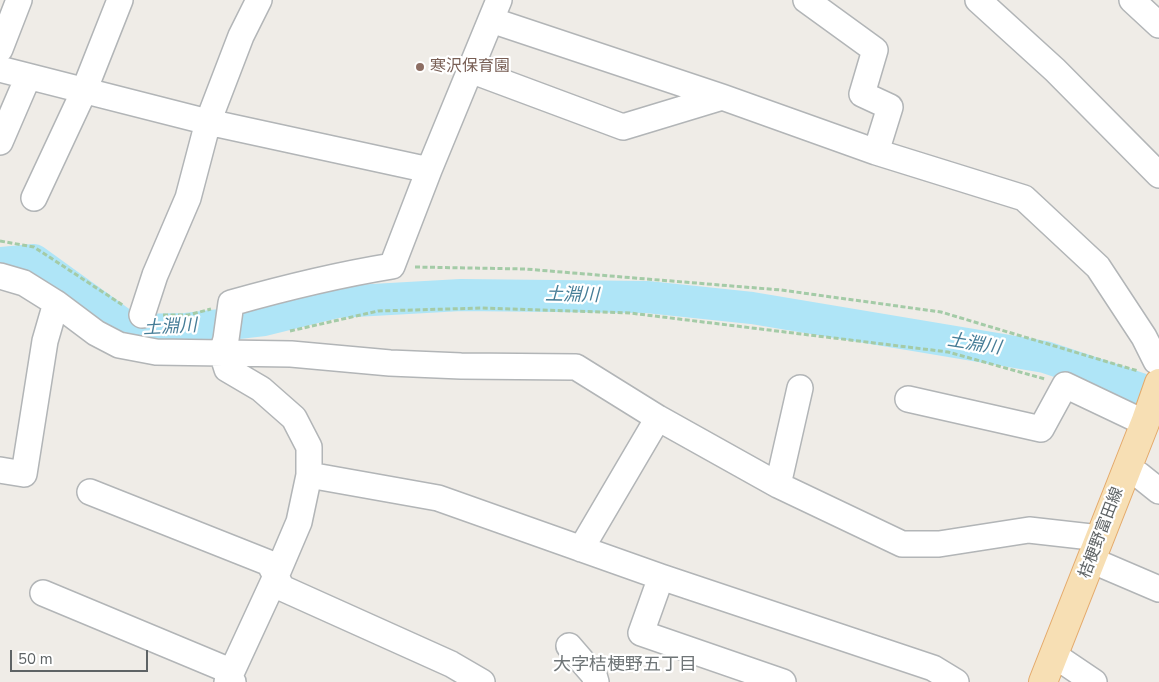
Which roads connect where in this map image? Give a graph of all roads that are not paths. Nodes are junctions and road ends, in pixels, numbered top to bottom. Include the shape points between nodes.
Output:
1 (19, 0) edge
2 (120, 0) edge
3 (259, 0) edge
4 (806, 0) edge
5 (978, 0) edge
6 (1132, 0) edge
7 (495, 10) edge
8 (1159, 25) edge
9 (0, 49) edge
10 (0, 69) edge
11 (470, 70) junction
12 (28, 77) junction
13 (84, 91) junction
14 (722, 96) junction
15 (208, 122) junction
16 (0, 142) edge
17 (876, 152) junction
18 (429, 170) junction
19 (1159, 176) edge
20 (34, 198) dead end
21 (0, 276) edge
22 (56, 302) junction
23 (142, 315) road end
24 (224, 346) junction
25 (1154, 375) edge
26 (800, 388) dead end
27 (908, 399) dead end
28 (658, 418) junction
29 (1146, 420) junction
30 (0, 470) edge
31 (1126, 470) junction
32 (309, 475) junction
33 (778, 485) junction
34 (1159, 491) edge
35 (90, 492) dead end
36 (581, 548) junction
37 (1095, 549) junction
38 (276, 576) junction
39 (661, 578) junction
40 (1159, 589) edge
41 (43, 593) dead end
42 (568, 646) dead end
43 (1054, 655) junction
44 (930, 675) edge
45 (230, 681) edge
46 (482, 682) edge
47 (596, 682) edge
48 (783, 682) edge
49 (956, 682) edge
50 (1043, 682) edge
51 (1094, 682) edge

1 - 9 street
2 - 13 street
3 - 15 street via 241,36
4 - 17 street via 875,50 862,94 890,107
5 - 19 street via 1056,70
6 - 8 street
7 - 11 street
7 - 14 street
10 - 12 street
11 - 14 street via 623,127
11 - 18 street
12 - 13 street
12 - 16 street
13 - 15 street
13 - 20 street
14 - 17 street
15 - 18 street
15 - 23 street via 188,198 155,275
17 - 25 street via 1024,198 1098,267 1144,337 1156,361
18 - 24 street via 392,266 294,285 230,307
21 - 22 street via 24,283
22 - 24 street via 96,333 119,345 156,352
22 - 30 street via 45,341 24,474
24 - 28 street via 390,363 576,366
24 - 32 street via 227,369 261,389 294,418 309,447
25 - 29 main road, 桔梗野富田線
26 - 33 street
27 - 29 street via 1041,429 1065,385
28 - 33 street
28 - 36 street
29 - 31 main road, 桔梗野富田線
31 - 34 street via 1139,475
31 - 37 main road, 桔梗野富田線
32 - 36 street via 438,498
32 - 38 street via 299,522
33 - 37 street via 902,544 939,544 1029,530
35 - 38 street via 269,563
36 - 39 street
37 - 40 street
37 - 43 main road, 桔梗野富田線
38 - 45 street
38 - 46 street via 282,588 451,664
39 - 44 street
39 - 48 street via 641,633
41 - 45 street via 224,668
42 - 47 street via 594,674
43 - 50 main road, 桔梗野富田線
43 - 51 street
44 - 49 street

